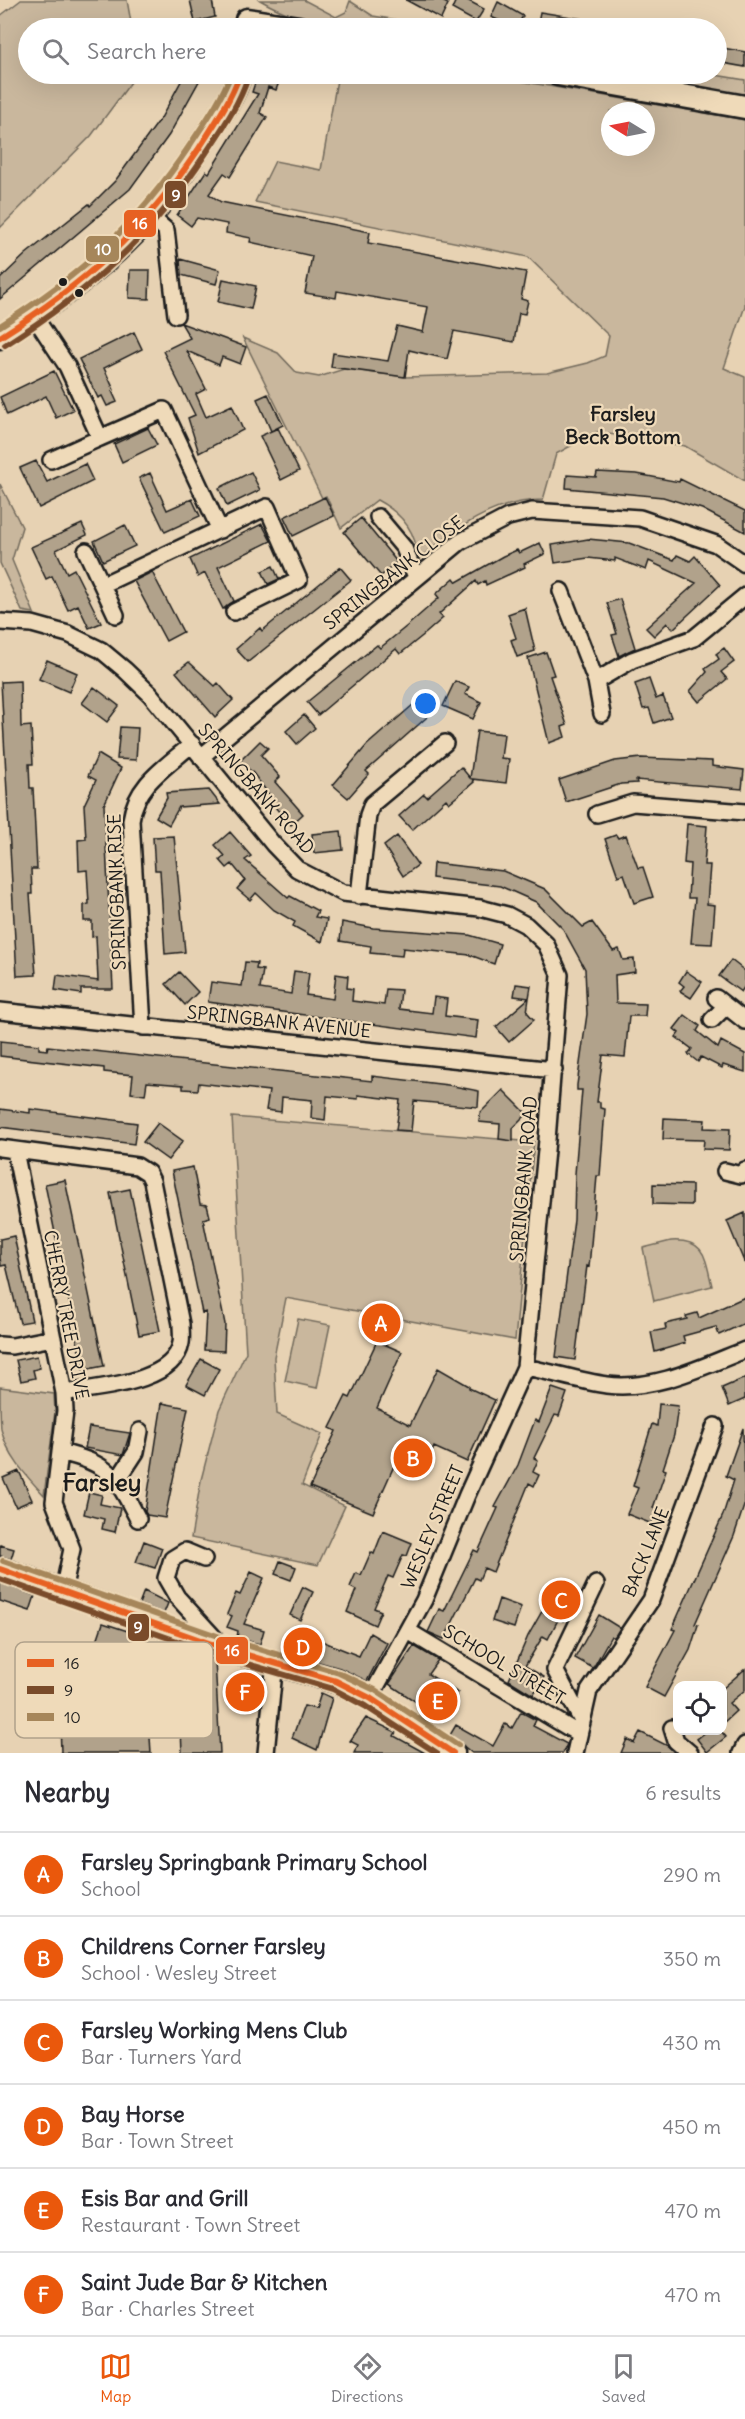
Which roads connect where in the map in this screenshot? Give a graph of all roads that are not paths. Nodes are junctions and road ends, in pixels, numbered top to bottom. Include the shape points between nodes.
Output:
1 (236, 84) edge
2 (615, 84) edge
3 (745, 107) edge
4 (149, 215) junction
5 (176, 315) dead end
6 (34, 316) junction
7 (0, 337) edge
8 (100, 438) junction
9 (51, 460) dead end
10 (378, 517) dead end
11 (220, 530) junction
12 (86, 551) dead end
13 (745, 564) edge
14 (416, 577) junction
15 (102, 585) junction
16 (561, 591) dead end
17 (745, 596) edge
18 (234, 612) dead end
19 (116, 615) dead end
20 (0, 622) edge
21 (596, 681) junction
22 (602, 714) dead end
23 (445, 743) dead end
24 (196, 751) junction
25 (745, 812) edge
26 (597, 814) dead end
27 (359, 896) junction
28 (0, 1011) edge
29 (712, 1020) dead end
30 (745, 1021) edge
31 (143, 1027) junction
32 (554, 1070) junction
33 (8, 1150) edge
34 (725, 1171) dead end
35 (744, 1175) edge
36 (53, 1338) junction
37 (0, 1345) edge
38 (745, 1350) edge
39 (525, 1367) junction
40 (64, 1393) junction
41 (715, 1426) dead end
42 (140, 1431) dead end
43 (60, 1452) junction
44 (117, 1481) junction
45 (138, 1519) dead end
46 (204, 1560) dead end
47 (0, 1569) edge
48 (596, 1584) dead end
49 (63, 1591) junction
50 (408, 1631) junction
51 (207, 1642) edge
52 (213, 1644) edge
53 (224, 1648) junction
54 (276, 1661) junction
55 (370, 1698) junction
56 (581, 1727) junction
57 (672, 1728) dead end
58 (745, 1745) edge
59 (439, 1749) edge
60 (266, 1753) edge
61 (575, 1753) edge
62 (690, 1753) edge
63 (741, 1753) edge

1 - 4 street via 172,189
2 - 3 street
4 - 5 street via 166,230
4 - 6 street via 134,233
6 - 7 street
6 - 8 street via 67,366
8 - 9 street
8 - 11 street via 164,411
10 - 14 street via 404,548
11 - 15 street
11 - 18 street via 267,507 299,580
12 - 15 street
13 - 14 street, SPRINGBANK CLOSE via 716,544 640,518 532,511 508,516 482,529
14 - 24 street, SPRINGBANK CLOSE
15 - 19 street
16 - 21 street
17 - 21 street via 694,638 632,660
20 - 24 street, SPRINGBANK ROAD via 32,624 68,634 101,650 150,694
21 - 22 street
23 - 27 street via 372,804
24 - 27 street, SPRINGBANK ROAD via 297,869 343,893
24 - 31 street, SPRINGBANK RISE via 148,782 133,804
25 - 26 street via 633,803
27 - 32 street, SPRINGBANK ROAD via 480,908 526,925 546,944 560,975
28 - 31 street, SPRINGBANK AVENUE
29 - 30 street via 721,1002
31 - 32 street, SPRINGBANK AVENUE
32 - 39 street, SPRINGBANK ROAD
33 - 36 street, CHERRY TREE DRIVE
33 - 40 street via 137,1166 152,1181 181,1324 181,1343 162,1370 141,1379
34 - 35 street
36 - 37 street
36 - 40 street, CHERRY TREE DRIVE
38 - 39 street via 646,1384 608,1385
39 - 50 street, WESLEY STREET
40 - 43 street, CHERRY TREE DRIVE
41 - 56 street, BACK LANE via 651,1600 589,1691
42 - 44 street via 136,1452
43 - 44 street via 103,1466
43 - 49 street, CHERRY TREE DRIVE via 54,1502 72,1549
44 - 45 street
46 - 53 street via 185,1551 172,1559 166,1578 177,1597
47 - 49 street
48 - 56 street via 555,1670
49 - 51 street
50 - 55 street, WESLEY STREET
50 - 56 street, SCHOOL STREET
52 - 53 street
53 - 54 street
54 - 55 street via 336,1681
54 - 60 street
55 - 59 street
56 - 61 street, BACK LANE
57 - 62 street via 676,1741
58 - 63 street

